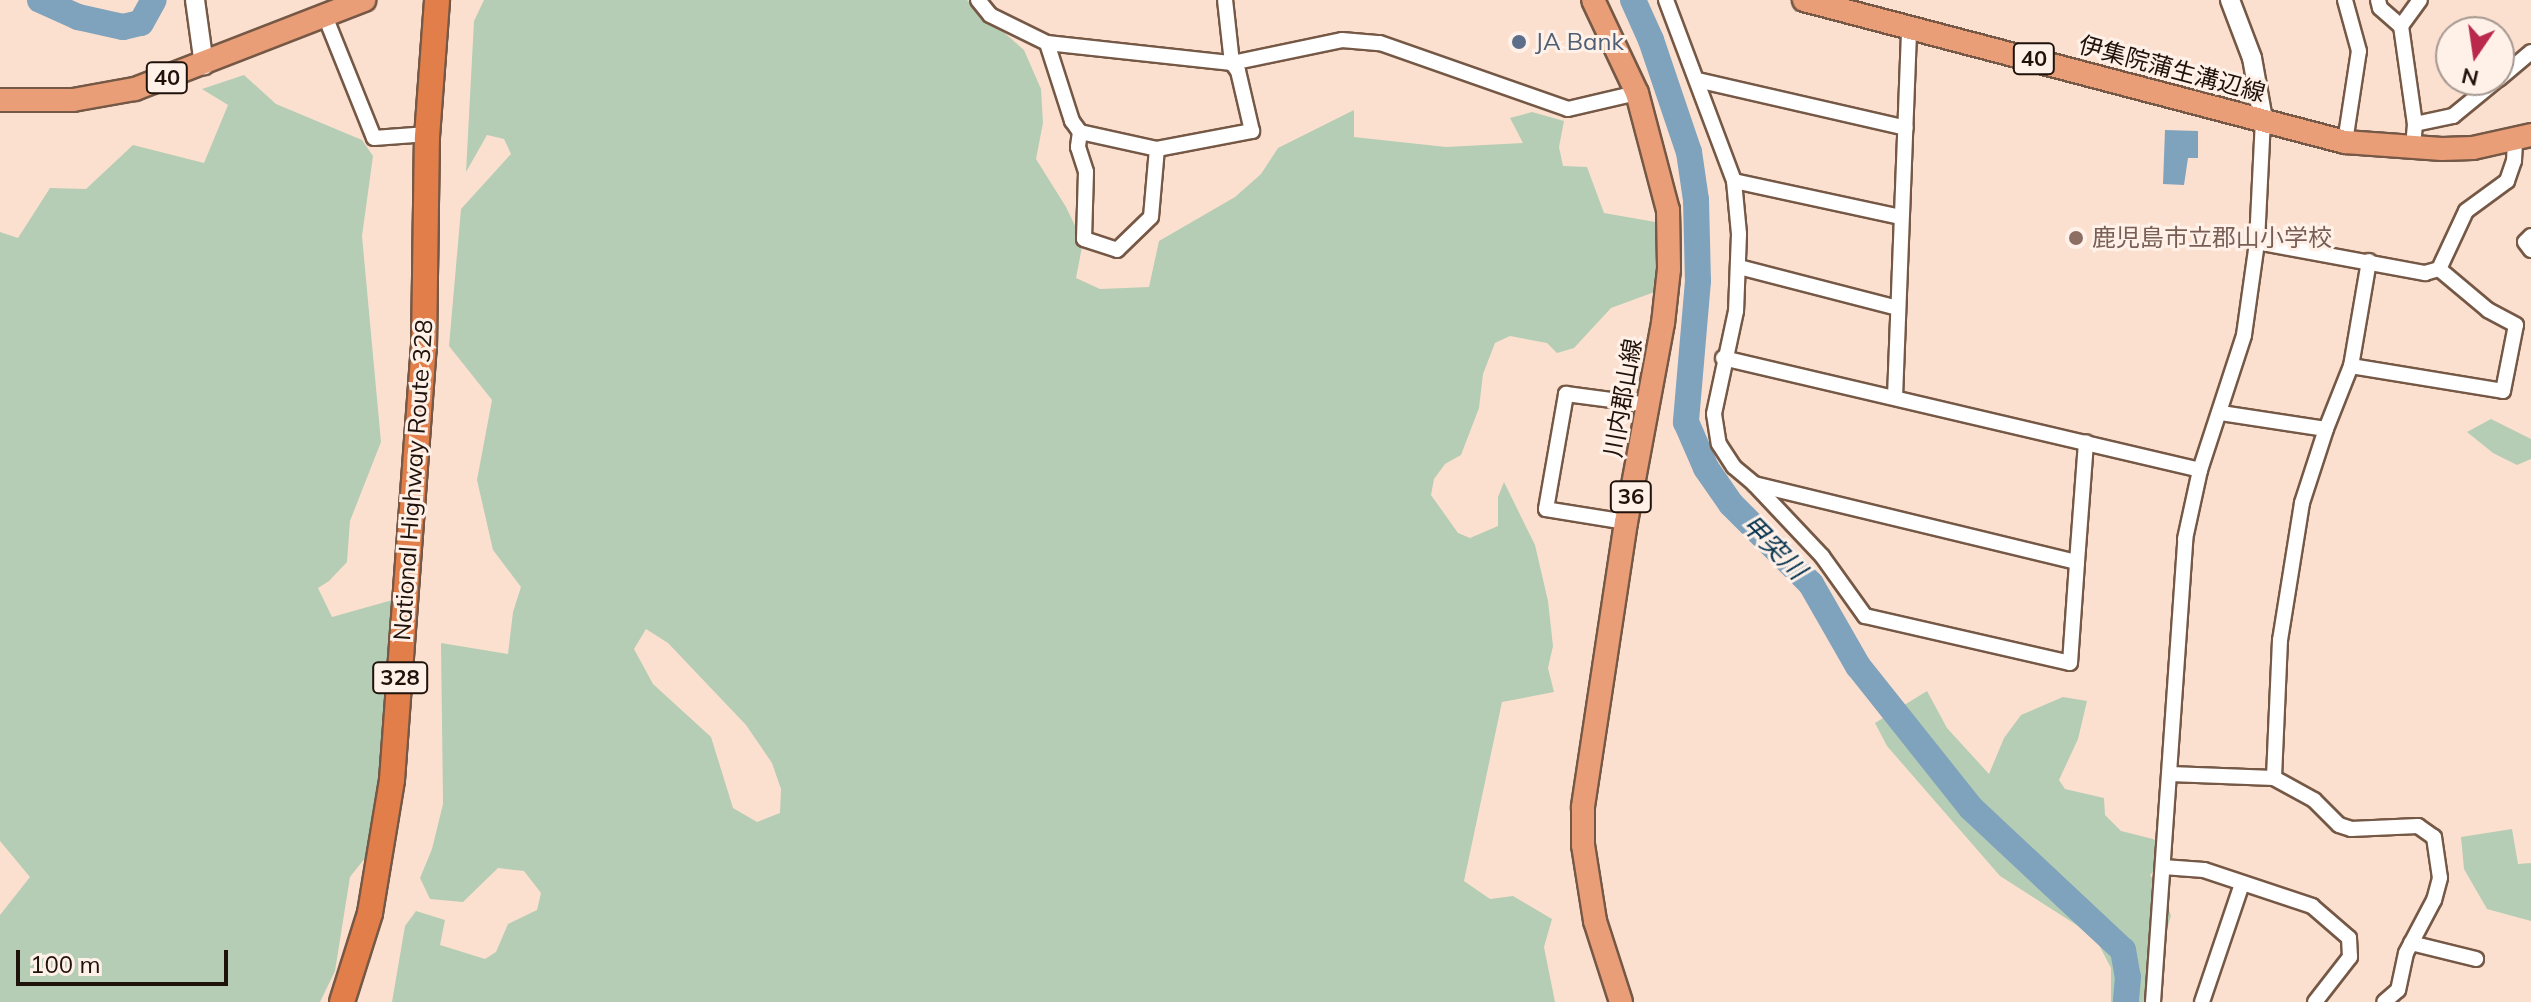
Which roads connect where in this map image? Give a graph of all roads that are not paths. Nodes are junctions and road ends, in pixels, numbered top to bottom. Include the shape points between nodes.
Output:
1 (195, 0) edge
2 (364, 0) edge
3 (437, 0) edge
4 (978, 0) edge
5 (1225, 0) edge
6 (1593, 0) edge
7 (1666, 0) edge
8 (1804, 0) edge
9 (2345, 0) edge
10 (2378, 0) edge
11 (2420, 0) edge
12 (2228, 1) edge
13 (325, 16) junction
14 (2401, 26) junction
15 (1909, 27) junction
16 (1047, 43) junction
17 (2531, 52) edge
18 (1232, 63) junction
19 (204, 65) junction
20 (2515, 65) edge
21 (1697, 80) junction
22 (1637, 93) junction
23 (2477, 96) edge
24 (0, 100) edge
25 (2263, 119) junction
26 (2415, 124) junction
27 (1906, 128) junction
28 (1080, 132) junction
29 (428, 134) junction
30 (2523, 138) edge
31 (2345, 142) junction
32 (1157, 149) junction
33 (2413, 149) junction
34 (1734, 181) junction
35 (1901, 217) junction
36 (2531, 236) edge
37 (2257, 242) junction
38 (2531, 250) edge
39 (2369, 261) junction
40 (1739, 267) junction
41 (2439, 269) junction
42 (1897, 308) junction
43 (1723, 358) junction
44 (2351, 366) junction
45 (1895, 397) junction
46 (1650, 405) junction
47 (2221, 413) junction
48 (2326, 429) junction
49 (2086, 442) junction
50 (2200, 470) junction
51 (1754, 484) junction
52 (1626, 522) junction
53 (2077, 562) junction
54 (2170, 774) junction
55 (2274, 778) junction
56 (2163, 867) junction
57 (2242, 884) junction
58 (2411, 943) junction
59 (2476, 959) dead end
60 (342, 1002) edge
61 (1621, 1002) edge
62 (2153, 1002) edge
63 (2202, 1002) edge
64 (2315, 1002) edge
65 (2384, 1002) edge

1 - 19 street
2 - 13 main road, 40
3 - 29 highway, National Highway Route 328 / 328
4 - 16 street via 990,15
5 - 18 street
6 - 22 main road, 川内郡山線 / 36
7 - 21 street
8 - 15 main road, 伊集院蒲生溝辺線 / 40
9 - 31 street via 2359,51
10 - 14 street
11 - 14 street
12 - 25 street via 2252,58
13 - 19 main road, 40
13 - 29 street via 374,138
14 - 26 street
15 - 25 main road, 伊集院蒲生溝辺線 / 40
15 - 27 street
16 - 18 street
16 - 28 street
17 - 20 street
18 - 22 street via 1342,40 1380,43 1568,109
18 - 32 street via 1252,131
19 - 24 main road, 40 via 103,97
21 - 27 street
21 - 34 street
22 - 46 main road, 川内郡山線 / 36 via 1668,210 1669,269
23 - 26 street via 2453,116
25 - 31 main road, 伊集院蒲生溝辺線 / 40
25 - 37 street
26 - 33 street
27 - 35 street
28 - 32 street
28 - 32 street via 1078,147 1086,172 1084,239 1117,250 1151,217
29 - 60 highway, National Highway Route 328 / 328 via 424,348 392,780 370,913
30 - 33 main road, 伊集院蒲生溝辺線 / 40 via 2473,148
30 - 41 street via 2507,181 2466,211
31 - 33 main road, 伊集院蒲生溝辺線 / 40
34 - 35 street
34 - 40 street
35 - 42 street
36 - 38 street via 2525,242
37 - 39 street
37 - 47 street via 2244,335
39 - 41 street via 2425,273
39 - 44 street
40 - 42 street
40 - 43 street via 1736,311
41 - 44 street via 2488,310 2516,325 2503,391
42 - 45 street
43 - 45 street
43 - 51 street via 1714,414 1719,444
44 - 48 street
45 - 49 street
46 - 52 main road, 川内郡山線 / 36
46 - 52 street via 1566,394 1546,509
47 - 48 street
47 - 50 street
48 - 55 street via 2302,503 2280,640
49 - 50 street
49 - 53 street
50 - 54 street via 2185,539
51 - 53 street
51 - 53 street via 1822,556 1865,616 2070,663
52 - 61 main road, 川内郡山線 / 36 via 1583,808 1595,921
54 - 55 street
54 - 56 street
55 - 58 street via 2314,800 2339,825 2418,826 2434,837 2440,878
56 - 57 street via 2204,870
56 - 62 street
57 - 63 street
57 - 64 street via 2312,906 2349,938 2350,957
58 - 59 street
58 - 65 street via 2398,990

